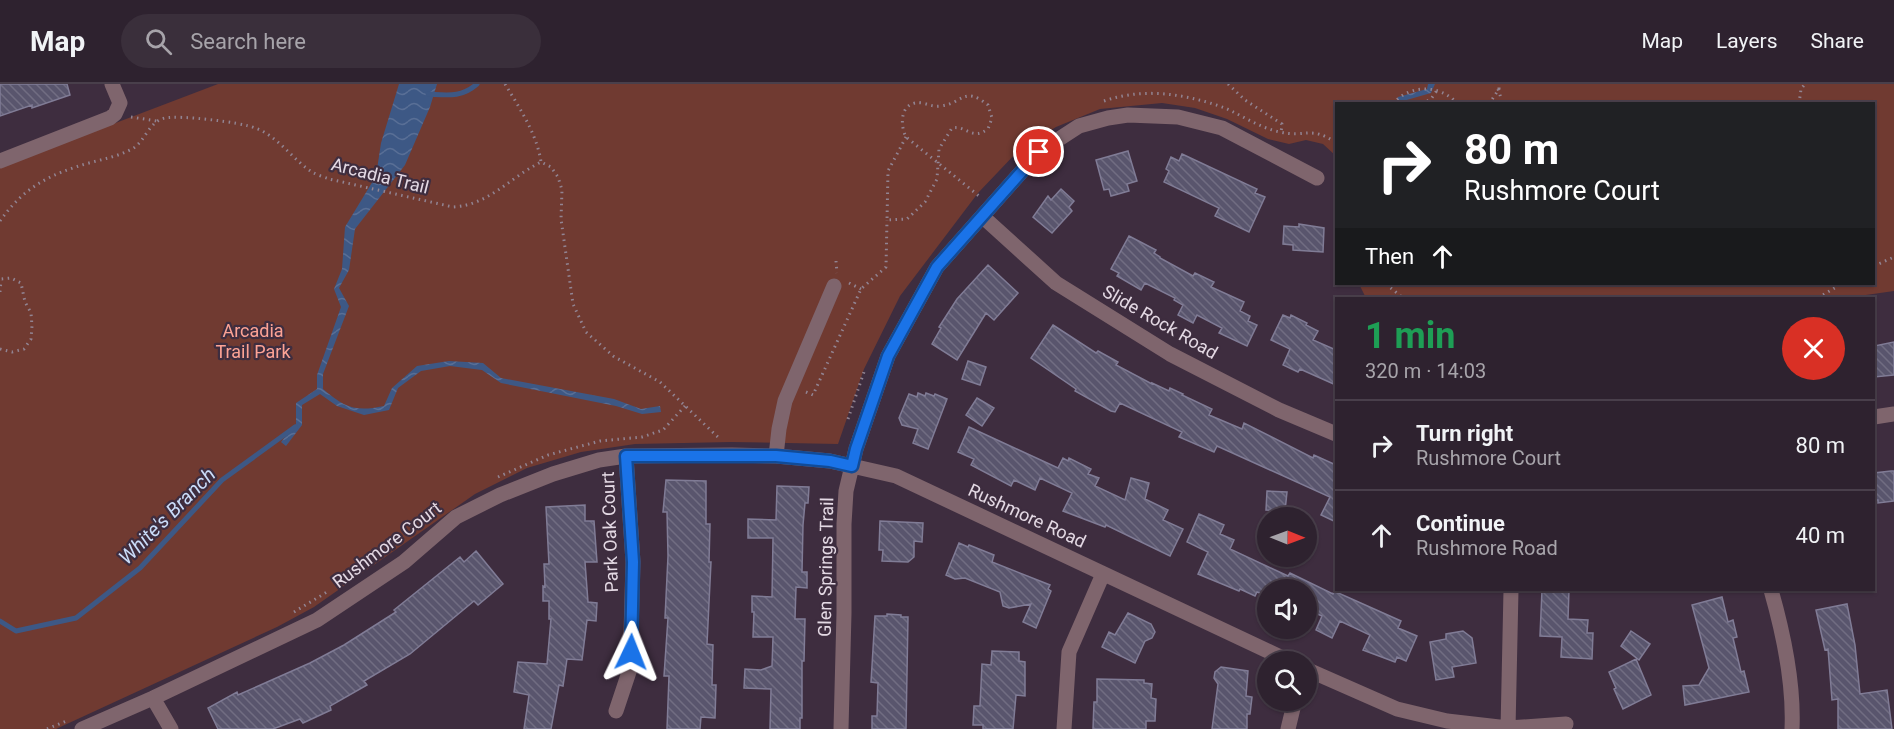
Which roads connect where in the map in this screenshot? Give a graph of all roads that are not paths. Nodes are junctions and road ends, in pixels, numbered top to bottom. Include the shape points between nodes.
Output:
1 (112, 84) edge
2 (0, 161) edge
3 (1317, 178) dead end
4 (981, 216) junction
5 (834, 286) dead end
6 (1894, 414) edge
7 (1875, 417) edge
8 (1335, 434) edge
9 (732, 455) joint
10 (626, 456) junction
11 (776, 456) junction
12 (852, 466) junction
13 (1103, 574) junction
14 (1511, 591) edge
15 (1771, 591) edge
16 (1268, 651) edge
17 (1317, 674) edge
18 (153, 698) junction
19 (616, 711) dead end
20 (1292, 711) edge
21 (76, 724) edge
22 (1566, 724) dead end
23 (1508, 728) edge
24 (171, 729) edge
25 (841, 729) edge
26 (1064, 729) edge
27 (1288, 729) edge
28 (1792, 729) edge

1 - 2 street via 120,103 110,118
3 - 4 street, Glen Springs Trail via 1222,128 1178,117 1128,115 1079,126 1039,152
4 - 8 street, Slide Rock Road via 1056,282 1170,354 1279,410
4 - 12 street, Glen Springs Trail via 937,267 888,356
5 - 11 street via 785,401
6 - 7 street
9 - 10 street, Rushmore Court
9 - 11 street, Rushmore Road
10 - 18 street, Rushmore Court via 553,474 456,517 404,561 317,620
10 - 19 street, Park Oak Court via 633,562 630,669
11 - 12 street, Rushmore Road
12 - 13 street, Rushmore Road via 896,476
12 - 25 street, Glen Springs Trail via 844,524
13 - 16 street, Rushmore Road
13 - 26 street via 1069,652
14 - 23 street
15 - 28 street via 1783,642
17 - 23 street via 1397,709 1447,721
18 - 21 street, Rushmore Court
18 - 24 street
20 - 27 street
22 - 23 street

